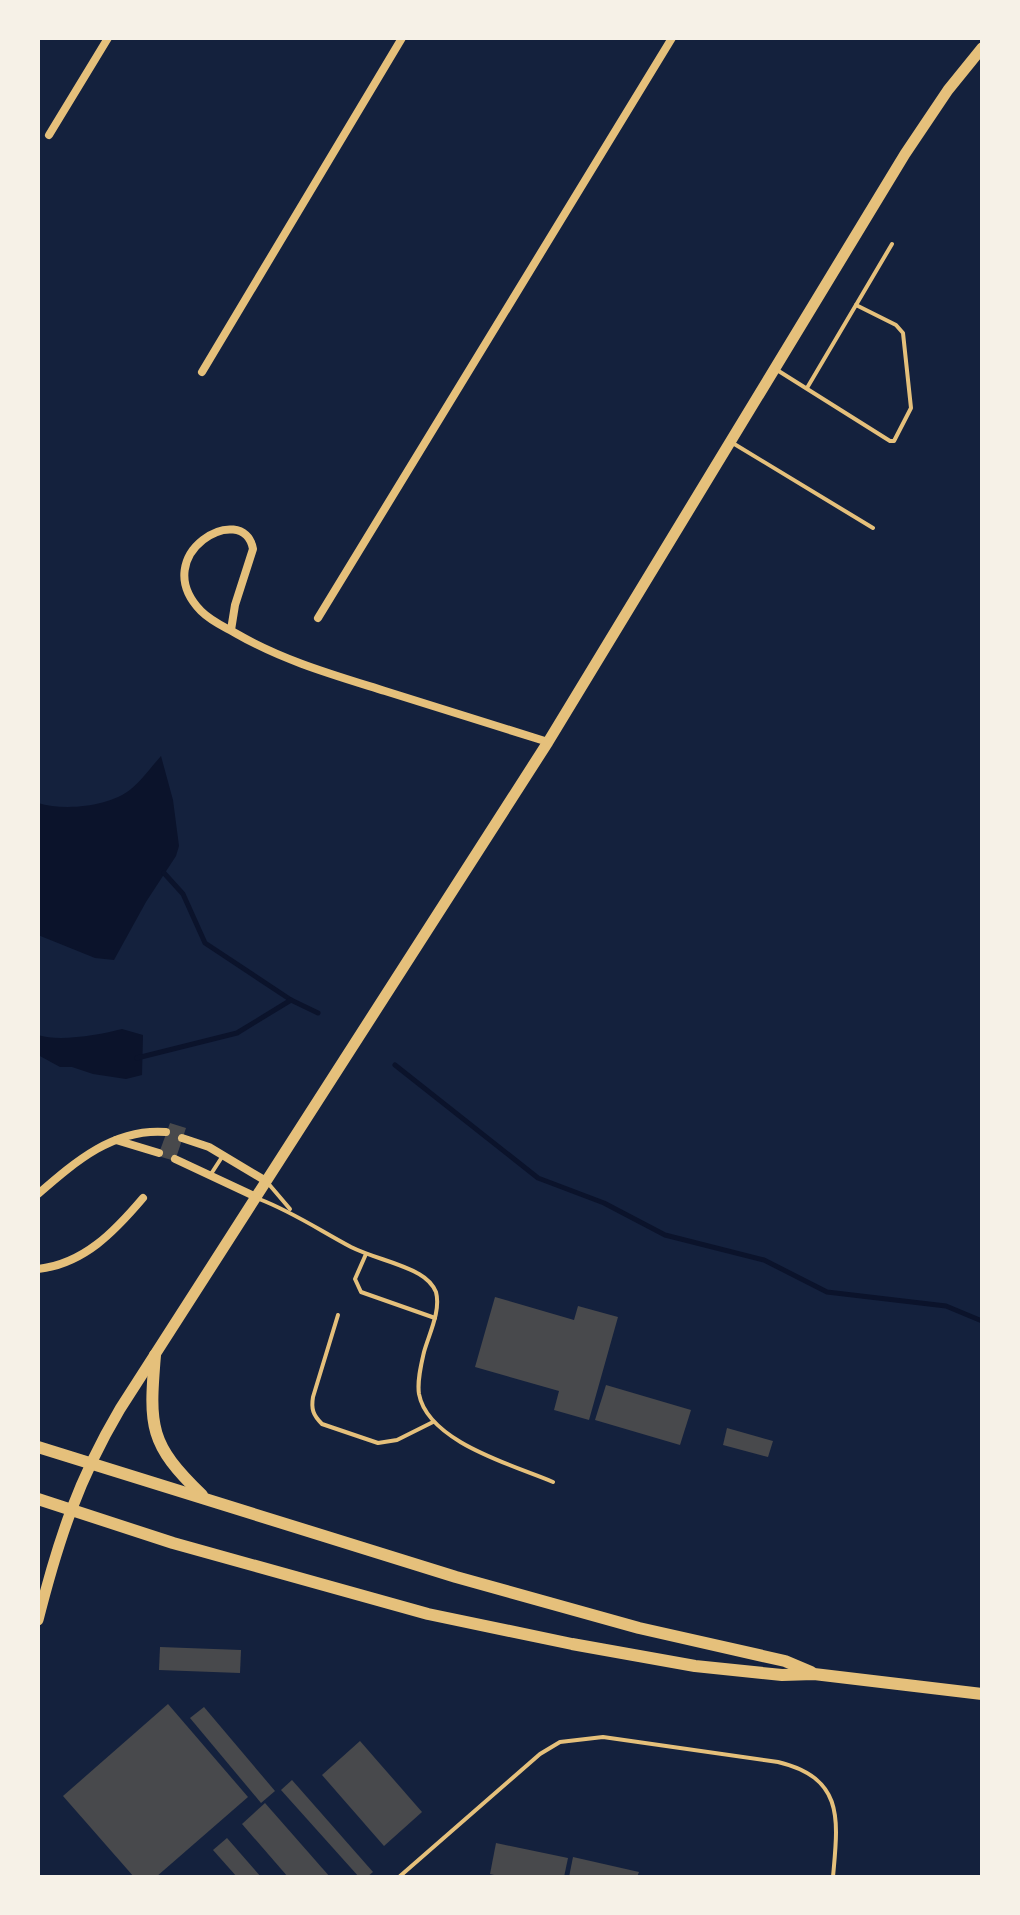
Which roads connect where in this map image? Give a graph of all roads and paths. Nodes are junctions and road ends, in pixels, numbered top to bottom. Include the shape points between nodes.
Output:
1 (108, 38) edge
2 (402, 38) edge
3 (672, 38) edge
4 (982, 48) edge
5 (49, 135) dead end
6 (892, 244) dead end
7 (856, 305) junction
8 (775, 369) junction
9 (202, 372) dead end
10 (807, 388) junction
11 (730, 442) junction
12 (873, 528) dead end
13 (318, 618) dead end
14 (231, 630) junction
15 (548, 742) junction
16 (166, 1132) dead end
17 (182, 1138) dead end
18 (115, 1140) junction
19 (159, 1153) dead end
20 (223, 1155) junction
21 (175, 1159) dead end
22 (211, 1174) junction
23 (266, 1181) junction
24 (38, 1194) edge
25 (256, 1197) junction
26 (143, 1198) dead end
27 (291, 1211) junction
28 (366, 1254) junction
29 (38, 1269) edge
30 (338, 1315) dead end
31 (435, 1318) junction
32 (155, 1355) junction
33 (433, 1422) junction
34 (38, 1447) edge
35 (90, 1462) junction
36 (553, 1482) dead end
37 (204, 1497) junction
38 (38, 1499) edge
39 (69, 1509) junction
40 (38, 1620) edge
41 (814, 1674) junction
42 (982, 1694) edge
43 (399, 1877) edge
44 (833, 1877) edge

1 - 5 street
2 - 9 street
3 - 13 street
4 - 8 street via 929,117
6 - 7 lane
7 - 10 lane
7 - 10 lane via 903,333 911,408 895,440
8 - 10 lane
8 - 11 street
11 - 12 lane
11 - 15 street
14 - 14 street via 253,549 239,530 199,543 185,572 195,605
14 - 15 street via 306,666
15 - 23 street
16 - 18 street via 139,1132
17 - 20 street
18 - 19 street
18 - 24 street via 85,1154
20 - 22 lane
20 - 23 street
21 - 22 street
22 - 25 street
23 - 25 street
23 - 27 lane
25 - 27 lane
25 - 32 street
26 - 29 street via 94,1247
27 - 28 lane
28 - 31 lane via 422,1276 436,1292
28 - 31 lane via 355,1279 361,1292
30 - 33 lane via 313,1397 315,1417 378,1443
31 - 33 lane via 419,1379 419,1394
32 - 35 street
32 - 37 main road via 151,1402 162,1450
33 - 36 lane via 462,1443
34 - 35 main road
35 - 37 main road
35 - 39 street
37 - 41 main road via 544,1602 785,1661
38 - 39 main road
39 - 40 street
39 - 41 main road via 428,1614 695,1666
41 - 42 main road
43 - 44 lane via 540,1754 560,1742 603,1737 778,1762 815,1776 828,1791 835,1813

